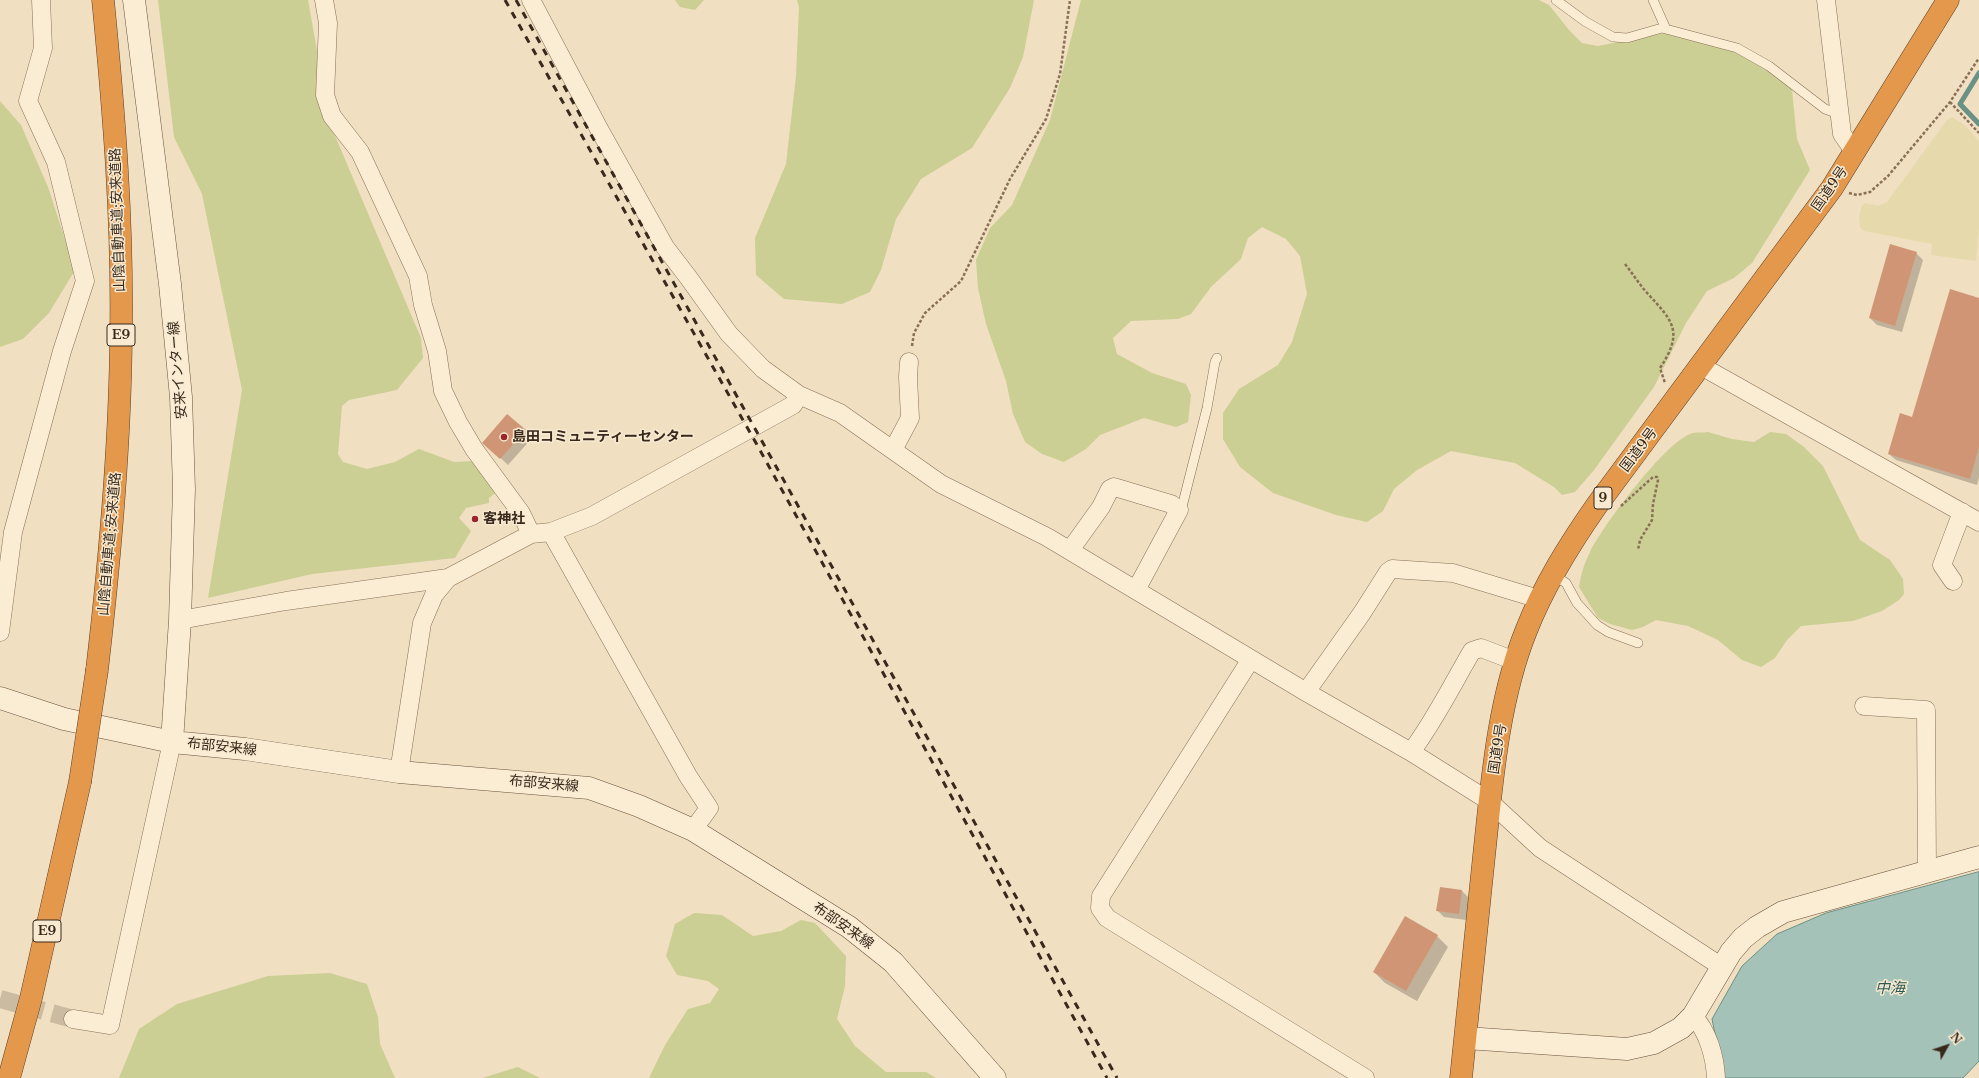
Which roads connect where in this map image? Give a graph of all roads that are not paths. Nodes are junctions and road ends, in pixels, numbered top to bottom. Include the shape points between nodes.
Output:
1 (41, 0) edge
2 (103, 0) edge
3 (134, 0) edge
4 (324, 0) edge
5 (531, 0) edge
6 (1556, 0) edge
7 (1653, 0) edge
8 (1826, 0) edge
9 (1948, 0) edge
10 (1666, 29) junction
11 (1840, 114) junction
12 (1854, 153) junction
13 (1217, 358) dead end
14 (909, 362) road end
15 (1701, 366) junction
16 (799, 395) junction
17 (893, 450) junction
18 (1181, 506) junction
19 (1962, 512) junction
20 (1979, 522) edge
21 (551, 532) junction
22 (531, 534) junction
23 (1073, 546) dead end
24 (1552, 574) junction
25 (448, 578) junction
26 (1953, 581) dead end
27 (1136, 590) junction
28 (1539, 599) junction
29 (180, 620) junction
30 (0, 632) edge
31 (1638, 643) dead end
32 (1251, 659) junction
33 (1515, 661) junction
34 (1306, 692) junction
35 (0, 698) edge
36 (1864, 706) dead end
37 (172, 742) junction
38 (1411, 752) junction
39 (399, 772) junction
40 (1490, 801) junction
41 (692, 830) junction
42 (1979, 857) edge
43 (1927, 871) junction
44 (1722, 967) junction
45 (1693, 1016) junction
46 (74, 1019) tunnel mouth
47 (1466, 1038) junction
48 (9, 1078) edge
49 (995, 1078) edge
50 (1365, 1078) edge
51 (1461, 1078) edge
52 (1716, 1078) edge

1 - 30 street via 43,48 28,101 56,162 84,281 62,351 13,532
2 - 48 highway, 山陰自動車道;安来道路 / E9, bridge via 119,217 122,336 118,449 109,561 97,670 80,782 31,998
3 - 29 main road, 安来インター線 via 182,397 184,489
4 - 22 street via 328,23 325,95 332,116 360,152 418,276 423,305 437,351 443,391 474,449 508,493
5 - 16 street via 665,247 728,334 763,369
6 - 10 lane via 1586,22 1613,37 1628,38
7 - 10 lane
8 - 11 street
9 - 12 highway, 国道9号 / 9
10 - 11 lane via 1715,42 1750,55 1769,66 1825,109
11 - 12 street via 1842,134
12 - 15 highway, 国道9号 / 9 via 1832,188
13 - 18 lane via 1207,408
14 - 17 street via 910,418
15 - 19 street
15 - 24 highway, 国道9号 / 9 via 1572,540
16 - 17 street via 840,413
16 - 21 street via 793,406 722,446 592,516
17 - 27 street via 941,484 1047,537
18 - 23 street via 1110,489 1101,507
18 - 27 street
19 - 20 street
19 - 26 street via 1942,565
21 - 22 street
21 - 41 street via 688,776 709,808
22 - 25 street
24 - 28 highway, 国道9号 / 9
24 - 31 lane via 1566,583 1577,603 1597,625
25 - 29 street via 286,601
25 - 39 street via 434,595 422,623
27 - 32 street
28 - 33 highway, 国道9号 / 9
28 - 34 street via 1452,573 1392,569
29 - 37 main road, 安来インター線
32 - 34 street
32 - 50 street via 1101,896 1100,908 1107,918
33 - 38 street via 1481,648 1472,651 1451,690
33 - 40 highway, 国道9号 / 9 via 1503,712
34 - 38 street
35 - 37 main road, 布部安来線 via 64,719
36 - 43 street via 1926,710
37 - 39 main road, 布部安来線 via 245,749
37 - 46 street via 110,1025
38 - 40 street
39 - 41 main road, 布部安来線 via 589,788 639,806
40 - 44 street via 1540,848
40 - 47 highway, 国道9号 / 9
41 - 49 main road, 布部安来線 via 849,927 893,962
42 - 43 main road
43 - 44 main road via 1783,912 1743,938
44 - 45 main road
45 - 47 main road via 1681,1028 1654,1043 1627,1049
45 - 52 street via 1704,1030
47 - 51 highway, 国道9号 / 9

